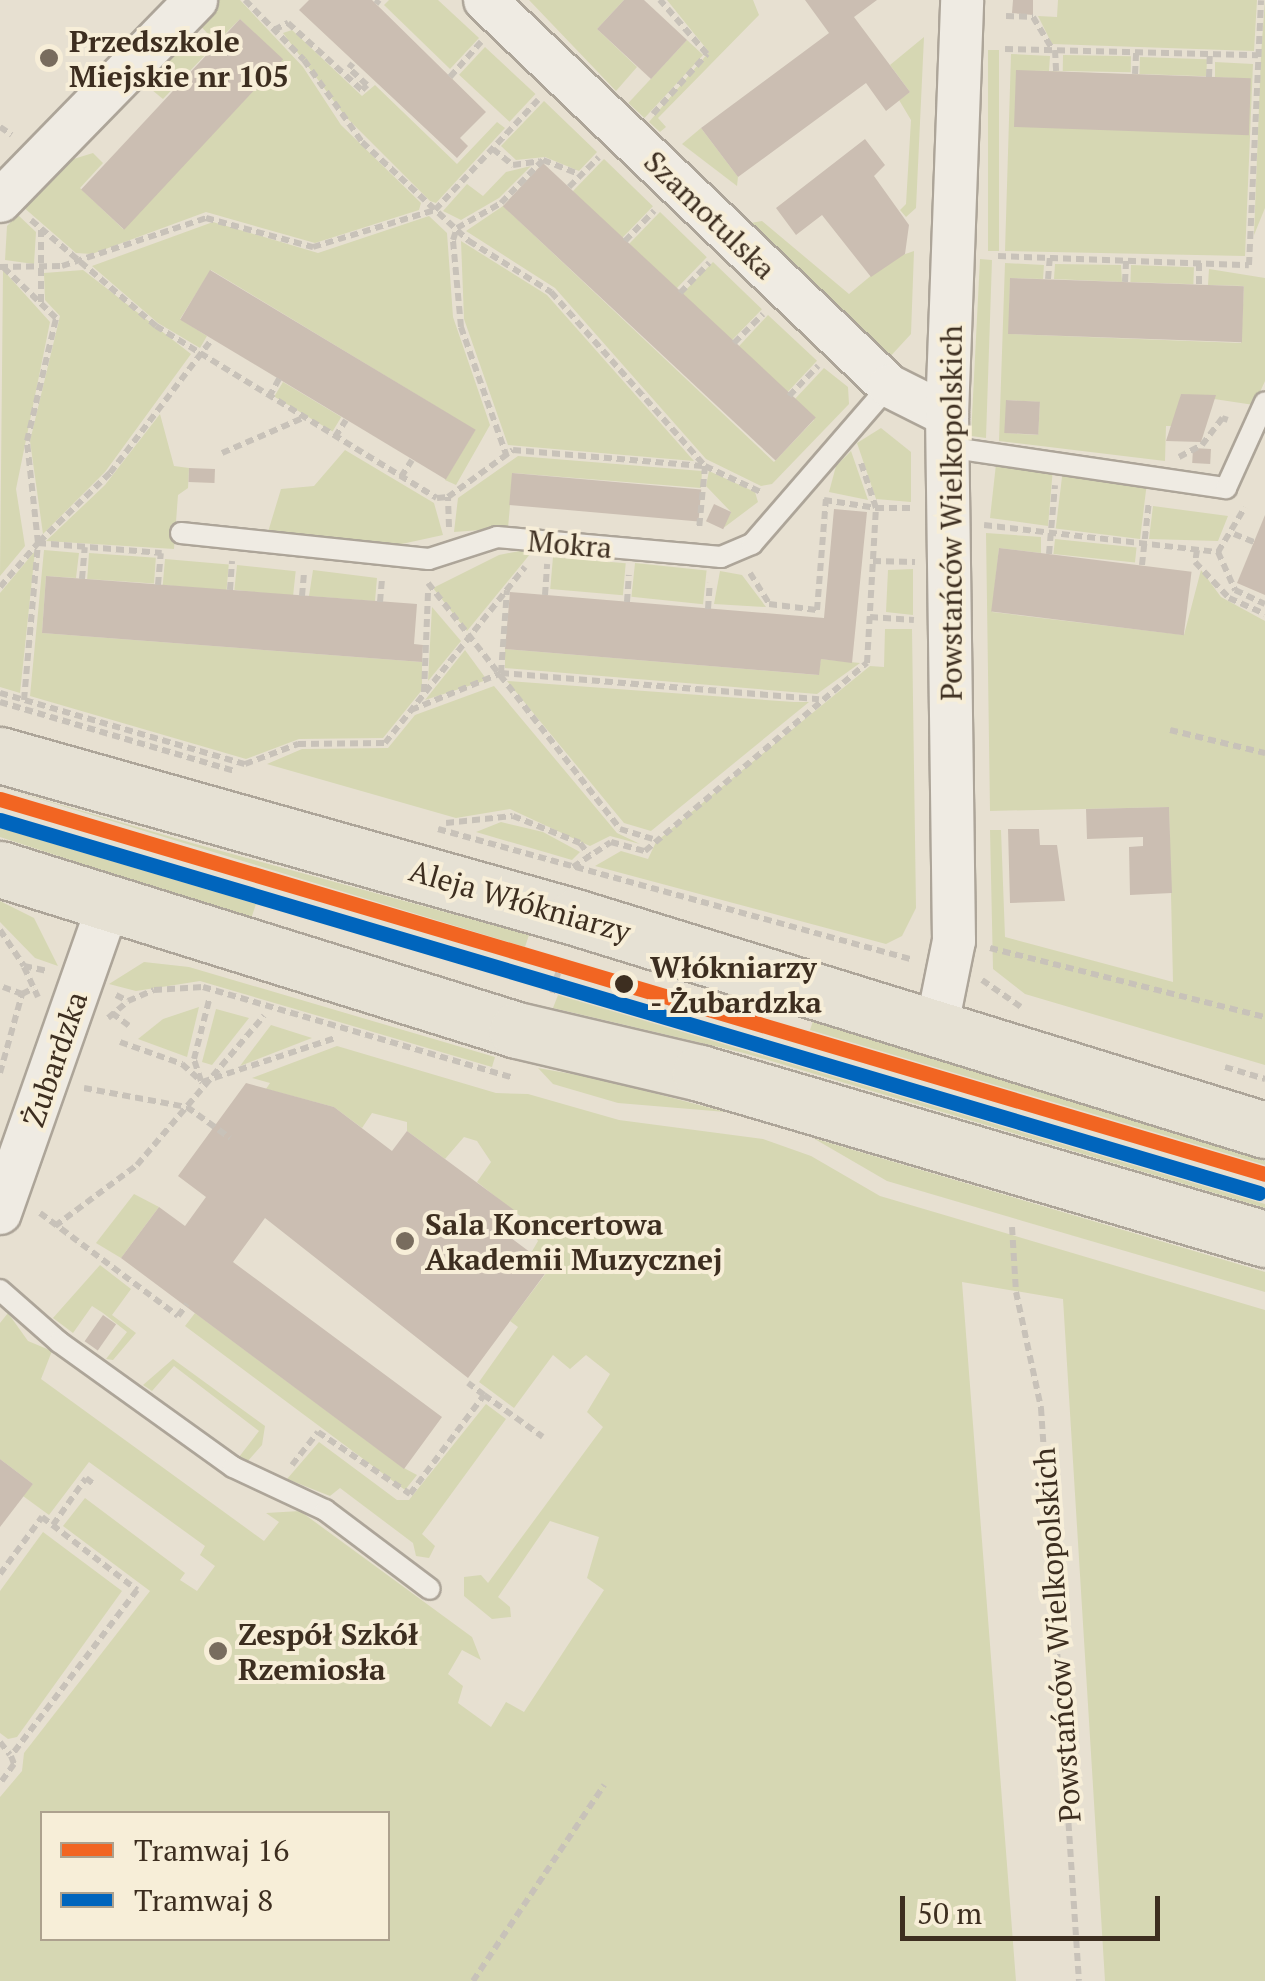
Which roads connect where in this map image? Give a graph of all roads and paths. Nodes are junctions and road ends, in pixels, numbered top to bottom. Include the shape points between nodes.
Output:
1 (196, 0) edge
2 (245, 0) edge
3 (660, 0) edge
4 (962, 0) edge
5 (1261, 0) edge
6 (1006, 16) dead end
7 (480, 21) edge
8 (274, 30) junction
9 (496, 49) dead end
10 (1005, 49) dead end
11 (1054, 50) junction
12 (1136, 52) junction
13 (1210, 54) junction
14 (1258, 55) junction
15 (353, 63) dead end
16 (1056, 71) dead end
17 (1135, 74) dead end
18 (450, 77) dead end
19 (1210, 77) dead end
20 (532, 83) dead end
21 (543, 94) junction
22 (555, 106) dead end
23 (645, 122) dead end
24 (590, 140) dead end
25 (493, 149) junction
26 (604, 153) junction
27 (542, 160) junction
28 (618, 166) dead end
29 (582, 175) junction
30 (569, 187) dead end
31 (645, 193) dead end
32 (8, 204) edge
33 (658, 206) junction
34 (435, 210) junction
35 (672, 220) dead end
36 (456, 228) junction
37 (42, 229) junction
38 (625, 240) dead end
39 (699, 246) dead end
40 (998, 256) dead end
41 (713, 258) junction
42 (1050, 258) junction
43 (1126, 260) junction
44 (80, 261) junction
45 (1199, 263) junction
46 (2, 266) edge
47 (39, 267) junction
48 (727, 271) dead end
49 (1048, 279) dead end
50 (1124, 282) dead end
51 (1198, 284) dead end
52 (680, 293) dead end
53 (754, 297) dead end
54 (41, 304) junction
55 (768, 310) junction
56 (782, 322) dead end
57 (212, 339) dead end
58 (734, 343) dead end
59 (809, 348) dead end
60 (201, 353) junction
61 (822, 361) junction
62 (834, 371) dead end
63 (279, 379) dead end
64 (889, 386) junction
65 (789, 396) dead end
66 (268, 397) junction
67 (1265, 402) edge
68 (304, 418) junction
69 (346, 420) dead end
70 (849, 430) junction
71 (947, 431) junction
72 (335, 437) junction
73 (222, 453) dead end
74 (507, 458) junction
75 (412, 460) dead end
76 (1058, 460) junction
77 (705, 466) junction
78 (401, 477) junction
79 (828, 484) dead end
80 (796, 494) junction
81 (448, 497) junction
82 (1250, 497) dead end
83 (826, 500) junction
84 (758, 508) dead end
85 (876, 508) junction
86 (917, 508) dead end
87 (984, 525) dead end
88 (181, 533) dead end
89 (682, 534) dead end
90 (1050, 534) junction
91 (1234, 534) junction
92 (698, 536) junction
93 (710, 537) dead end
94 (1254, 542) dead end
95 (38, 543) junction
96 (85, 547) junction
97 (1198, 550) junction
98 (537, 552) dead end
99 (1218, 552) junction
100 (161, 553) junction
101 (548, 553) dead end
102 (1049, 554) dead end
103 (179, 555) dead end
104 (214, 558) dead end
105 (429, 559) junction
106 (630, 559) dead end
107 (232, 560) junction
108 (250, 561) dead end
109 (873, 562) junction
110 (917, 562) dead end
111 (286, 564) dead end
112 (305, 566) junction
113 (711, 566) dead end
114 (324, 568) dead end
115 (750, 570) dead end
116 (363, 571) dead end
117 (382, 573) junction
118 (398, 574) dead end
119 (412, 576) dead end
120 (82, 578) dead end
121 (158, 584) dead end
122 (0, 586) edge
123 (230, 590) dead end
124 (428, 590) junction
125 (507, 590) junction
126 (545, 595) dead end
127 (302, 596) dead end
128 (380, 602) dead end
129 (627, 602) dead end
130 (1265, 604) edge
131 (708, 609) dead end
132 (1265, 614) edge
133 (870, 617) junction
134 (918, 620) dead end
135 (467, 640) junction
136 (498, 675) junction
137 (424, 692) junction
138 (0, 693) edge
139 (819, 699) junction
140 (24, 700) junction
141 (410, 710) junction
142 (1170, 730) dead end
143 (1265, 753) edge
144 (0, 755) edge
145 (446, 823) dead end
146 (653, 839) junction
147 (589, 854) junction
148 (0, 869) edge
149 (577, 887) junction
150 (108, 906) junction
151 (0, 930) edge
152 (987, 948) dead end
153 (82, 982) junction
154 (22, 994) dead end
155 (210, 1000) dead end
156 (264, 1016) dead end
157 (1265, 1017) edge
158 (937, 1025) junction
159 (539, 1035) junction
160 (334, 1038) dead end
161 (120, 1042) dead end
162 (0, 1073) edge
163 (202, 1082) junction
164 (77, 1106) dead end
165 (188, 1107) junction
166 (1265, 1130) edge
167 (230, 1138) dead end
168 (46, 1195) dead end
169 (26, 1215) edge
170 (55, 1226) junction
171 (1012, 1226) dead end
172 (1265, 1239) edge
173 (0, 1290) edge
174 (187, 1304) dead end
175 (468, 1383) dead end
176 (484, 1395) junction
177 (542, 1437) dead end
178 (95, 1485) dead end
179 (271, 1489) junction
180 (53, 1525) junction
181 (0, 1574) edge
182 (430, 1589) dead end
183 (0, 1742) edge
184 (11, 1756) junction
185 (0, 1783) edge
186 (604, 1785) dead end
187 (473, 1981) edge
188 (1079, 1981) edge

1 - 32 street
2 - 8 path
3 - 23 path via 706,54
4 - 71 street, Powstańców Wielkopolskich
5 - 14 path
6 - 11 path via 1034,18
7 - 9 path
7 - 18 path
7 - 64 street, Szamotulska
8 - 15 path via 288,23 362,90 367,85 348,68
8 - 34 path via 362,142
10 - 11 path
11 - 12 path
11 - 16 path
12 - 13 path
12 - 17 path
13 - 14 path
13 - 19 path
14 - 45 path via 1249,264
20 - 21 path
21 - 22 path
21 - 25 path
24 - 26 path
25 - 27 path via 514,166
25 - 34 path
26 - 28 path
26 - 29 path
27 - 29 path
27 - 36 path via 501,203
29 - 30 path
31 - 33 path
32 - 37 path
33 - 35 path
33 - 38 path
34 - 36 path
34 - 44 path via 314,248 206,218
36 - 74 path via 461,327
36 - 77 path via 551,292
37 - 44 path
37 - 47 path
39 - 41 path
40 - 42 path
41 - 48 path
41 - 52 path
42 - 43 path
42 - 49 path
43 - 45 path
43 - 50 path
44 - 47 path
44 - 60 path via 156,326
45 - 51 path
46 - 47 path
46 - 54 path
47 - 54 path
53 - 55 path
54 - 95 path via 56,318 26,441
55 - 56 path
55 - 58 path
57 - 60 path
59 - 61 path
60 - 66 path
60 - 95 path via 110,473
61 - 62 path
61 - 65 path
63 - 66 path
64 - 70 lane, Mokra
64 - 71 street, Szamotulska
66 - 68 path
67 - 76 lane via 1226,488
68 - 72 path
68 - 73 path
69 - 72 path
70 - 80 lane, Mokra
70 - 85 path
71 - 76 lane
71 - 158 street, Powstańców Wielkopolskich via 954,924 952,972
72 - 78 path
74 - 77 path via 513,450
74 - 81 path
75 - 78 path
76 - 90 path
77 - 84 path via 770,496
77 - 92 path
78 - 81 path via 437,498
79 - 83 path
80 - 83 path
80 - 105 lane, Mokra via 752,544 720,558 497,537
81 - 105 path via 450,531
82 - 91 path
83 - 85 path
83 - 115 path via 817,610 769,604
85 - 86 path
85 - 109 path
87 - 90 path
88 - 105 lane, Mokra
89 - 92 path
90 - 97 path
90 - 102 path
91 - 94 path
91 - 99 path via 1226,530
92 - 93 path
95 - 96 path
95 - 122 path
95 - 140 path
96 - 100 path
96 - 120 path
97 - 99 path
97 - 132 path via 1196,562 1229,598
98 - 125 path
99 - 130 path via 1235,590
100 - 103 path
100 - 121 path
101 - 126 path
104 - 107 path
106 - 129 path
107 - 108 path
107 - 123 path
109 - 110 path
109 - 133 path
111 - 112 path
112 - 114 path
112 - 127 path
113 - 131 path
116 - 117 path
117 - 118 path
117 - 128 path
119 - 124 path via 428,577
124 - 135 path
124 - 137 path
125 - 135 path
125 - 136 path
133 - 134 path
133 - 139 path via 867,663
135 - 136 path
135 - 137 path
136 - 139 path
136 - 141 path
136 - 146 path via 620,829
137 - 141 path
138 - 140 path
139 - 146 path
140 - 141 path via 246,764 298,744 385,743
142 - 143 path
144 - 149 main road, Aleja Włókniarzy
145 - 147 path via 512,816 580,842
146 - 147 path via 644,851 611,842
147 - 149 path
148 - 150 main road
149 - 158 main road, Aleja Włókniarzy
149 - 159 path
150 - 153 street, Żubardzka
150 - 159 main road
151 - 153 path via 24,966
152 - 157 path
153 - 159 path via 128,1001 154,990 203,987 502,1076 527,1069
153 - 169 street, Żubardzka
154 - 162 path
155 - 163 path via 194,1060
156 - 163 path via 225,1065
158 - 166 main road, Aleja Włókniarzy
159 - 172 main road via 700,1073
160 - 163 path
161 - 163 path via 182,1064
163 - 165 path
164 - 165 path via 87,1086
165 - 167 path
165 - 170 path via 137,1165
168 - 169 path
169 - 170 path
170 - 174 path via 178,1316
171 - 188 path, Powstańców Wielkopolskich via 1016,1292 1041,1408
173 - 179 lane via 59,1342
175 - 176 path
176 - 177 path
176 - 179 path via 410,1494 318,1432
178 - 180 path via 86,1478
179 - 182 lane via 325,1510
180 - 181 path via 42,1517
180 - 184 path via 137,1590
183 - 184 path
184 - 185 path via 14,1764
186 - 187 path

